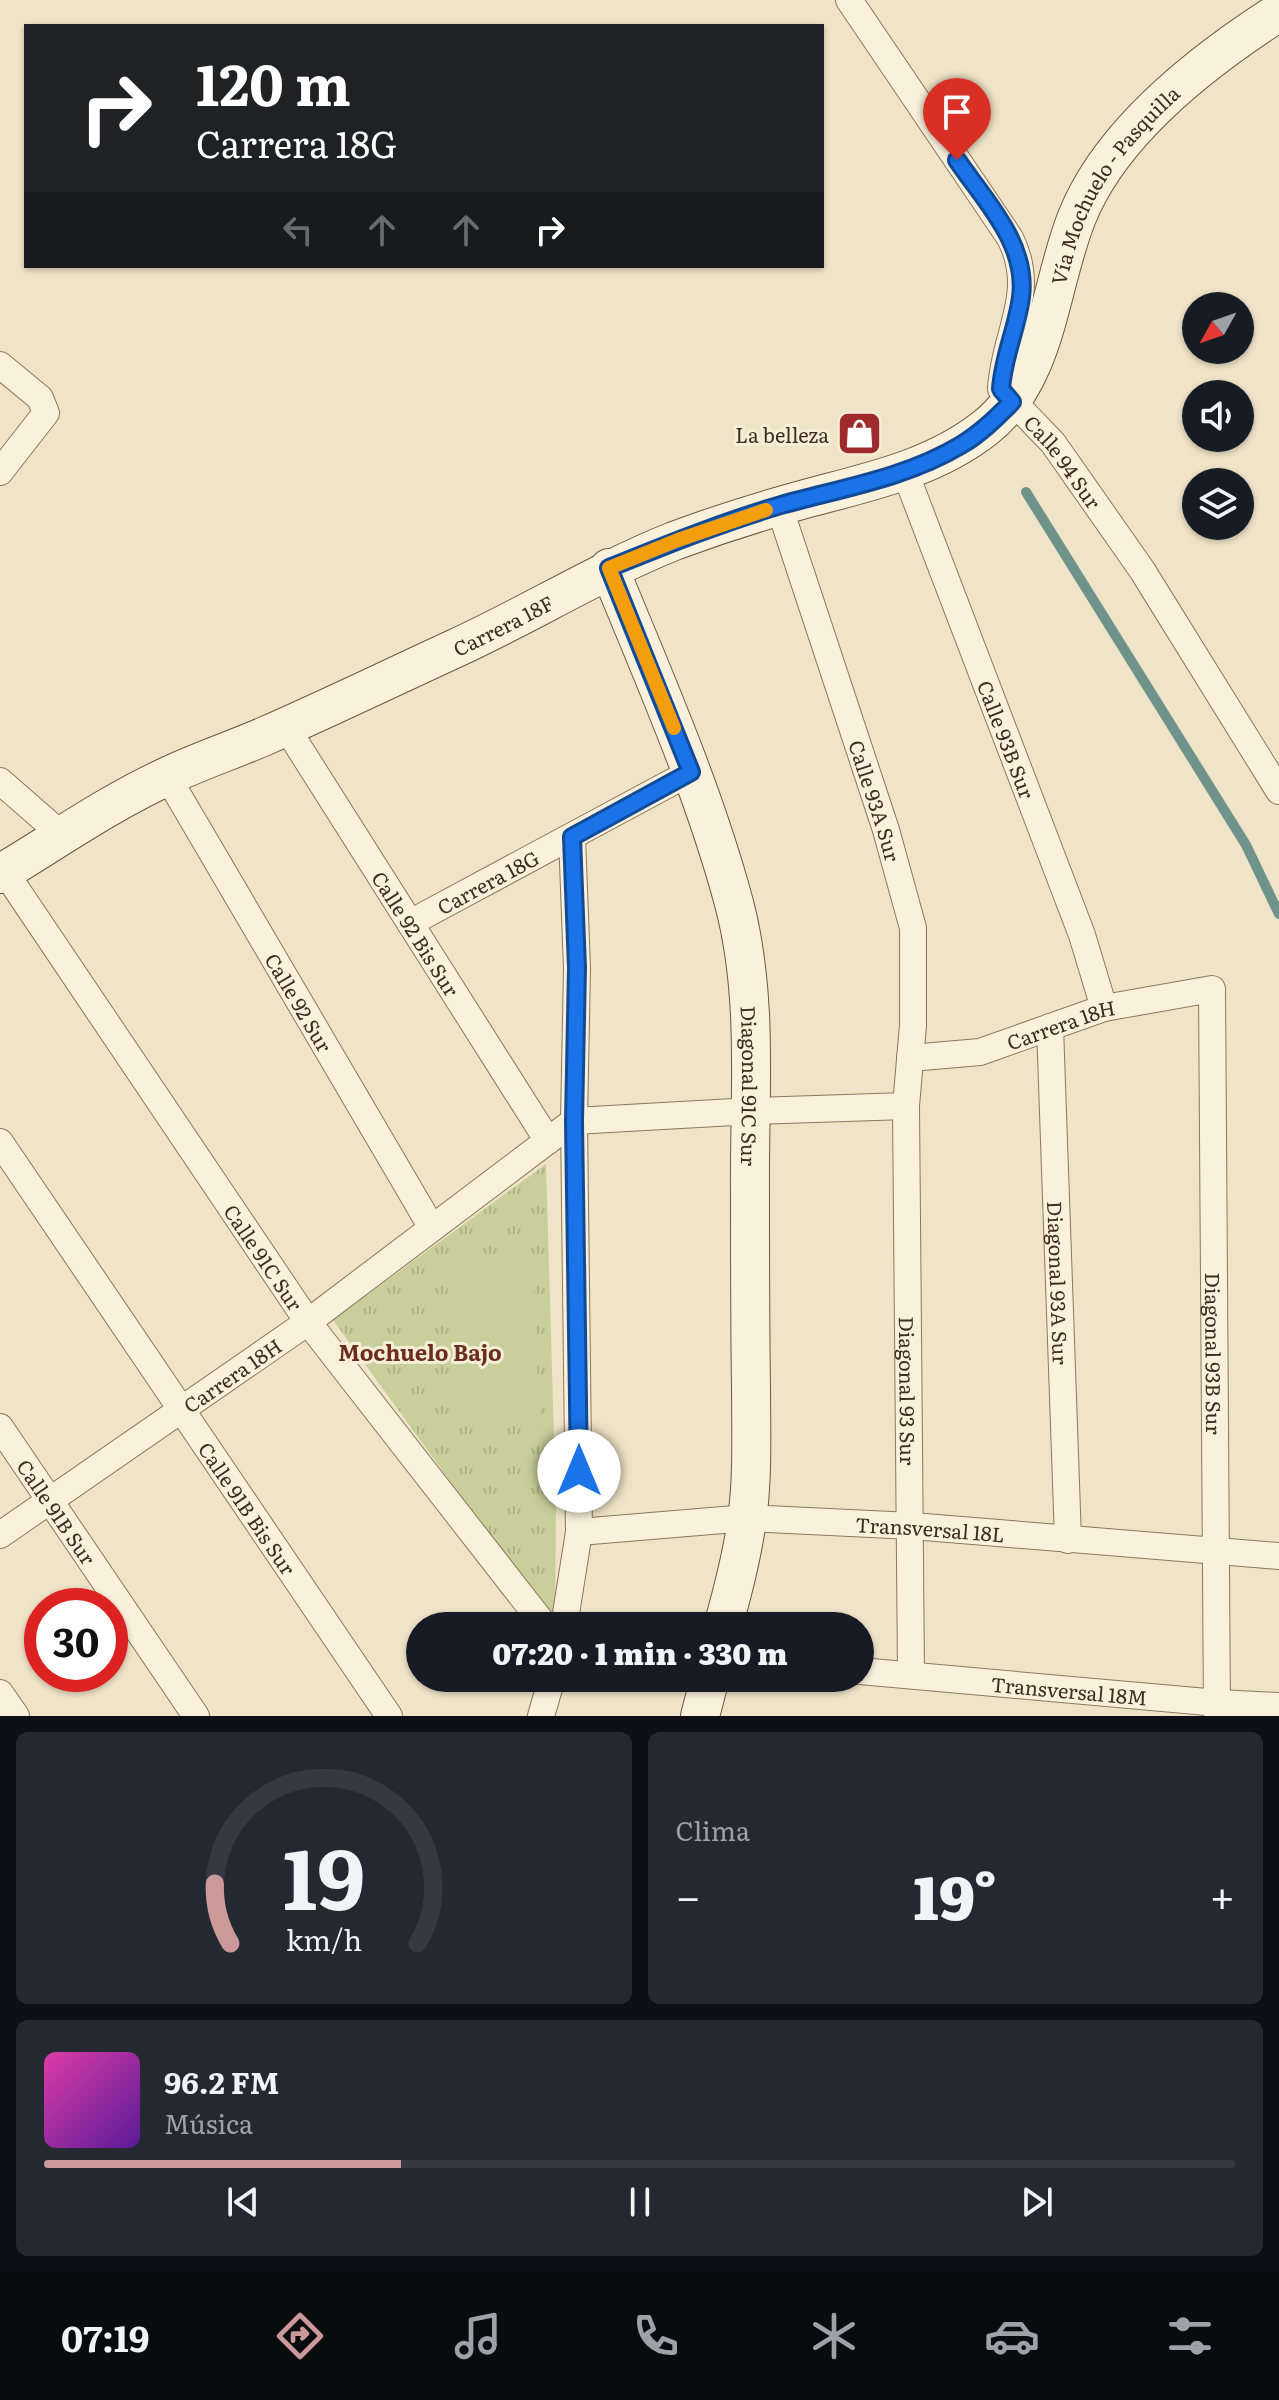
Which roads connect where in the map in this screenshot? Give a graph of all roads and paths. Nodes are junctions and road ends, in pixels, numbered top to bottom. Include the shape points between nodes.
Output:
1 (849, 0) edge
2 (1279, 12) edge
3 (0, 365) edge
4 (1012, 402) junction
5 (0, 472) edge
6 (905, 472) junction
7 (779, 506) junction
8 (609, 568) junction
9 (286, 727) junction
10 (691, 772) junction
11 (167, 776) junction
12 (0, 781) edge
13 (1279, 791) edge
14 (63, 836) junction
15 (572, 837) junction
16 (2, 873) edge
17 (410, 923) junction
18 (1212, 989) joint
19 (1104, 1008) junction
20 (1050, 1027) junction
21 (910, 1058) junction
22 (906, 1106) junction
23 (752, 1111) junction
24 (574, 1121) junction
25 (548, 1141) junction
26 (0, 1142) edge
27 (432, 1228) junction
28 (308, 1322) junction
29 (182, 1410) junction
30 (0, 1427) edge
31 (50, 1500) junction
32 (747, 1518) junction
33 (912, 1526) junction
34 (579, 1532) junction
35 (0, 1535) edge
36 (1068, 1540) junction
37 (1214, 1550) junction
38 (1279, 1556) edge
39 (534, 1612) edge
40 (566, 1612) edge
41 (727, 1612) edge
42 (874, 1672) edge
43 (911, 1674) junction
44 (548, 1692) edge
45 (706, 1692) edge
46 (0, 1693) edge
47 (1279, 1706) edge
48 (1218, 1710) edge
49 (16, 1716) edge
50 (196, 1716) edge
51 (389, 1716) edge
52 (541, 1716) edge
53 (700, 1716) edge

1 - 4 street, Calle 94 Sur via 1018,254 1021,299 1001,389
2 - 4 street, Vía Mochuelo - Pasquilla via 1188,78 1119,147 1092,186 1070,237 1044,329
3 - 5 street via 40,398 46,413
4 - 6 street, Carrera 18F via 960,446
4 - 13 street, Calle 94 Sur via 1053,443 1142,570
6 - 7 street, Carrera 18F
6 - 19 street, Calle 93B Sur via 1077,921
7 - 8 street, Carrera 18F
7 - 21 street, Calle 93A Sur via 913,928
8 - 9 street, Carrera 18F via 511,622
8 - 10 street, Diagonal 91C Sur
9 - 11 street, Carrera 18F
9 - 17 street, Calle 92 Bis Sur
10 - 15 street, Carrera 18G
10 - 23 street, Diagonal 91C Sur via 734,904 746,963
11 - 14 street, Carrera 18F
11 - 27 street, Calle 92 Sur
12 - 14 street
14 - 16 street, Carrera 18F
15 - 17 street, Carrera 18G
15 - 24 street via 577,968
16 - 28 street, Calle 91C Sur
17 - 25 street, Calle 92 Bis Sur
18 - 19 street, Carrera 18H
18 - 37 street, Diagonal 93B Sur
19 - 20 street, Carrera 18H
20 - 21 street, Carrera 18H via 980,1052
20 - 36 street, Diagonal 93A Sur
21 - 22 street, Calle 93A Sur
22 - 23 street
22 - 33 street, Diagonal 93 Sur
23 - 24 street
23 - 32 street, Diagonal 91C Sur
24 - 25 street, Carrera 18H
24 - 34 street
25 - 27 street, Carrera 18H
26 - 29 street, Calle 91B Bis Sur
27 - 28 street, Carrera 18H
28 - 29 street, Carrera 18H
28 - 39 street, Calle 91C Sur
29 - 31 street, Carrera 18H
29 - 51 street, Calle 91B Bis Sur
30 - 31 street, Calle 91B Sur
31 - 35 street, Carrera 18H
31 - 50 street, Calle 91B Sur
32 - 33 street, Transversal 18L
32 - 34 street, Transversal 18L
32 - 41 street, Diagonal 91C Sur
33 - 36 street, Transversal 18L
33 - 43 street, Diagonal 93 Sur
34 - 40 street
36 - 37 street, Transversal 18L
37 - 38 street, Transversal 18L
37 - 48 street, Diagonal 93B Sur
42 - 43 street, Transversal 18M
43 - 48 street, Transversal 18M
44 - 52 street
45 - 53 street
46 - 49 street
47 - 48 street, Transversal 18M

